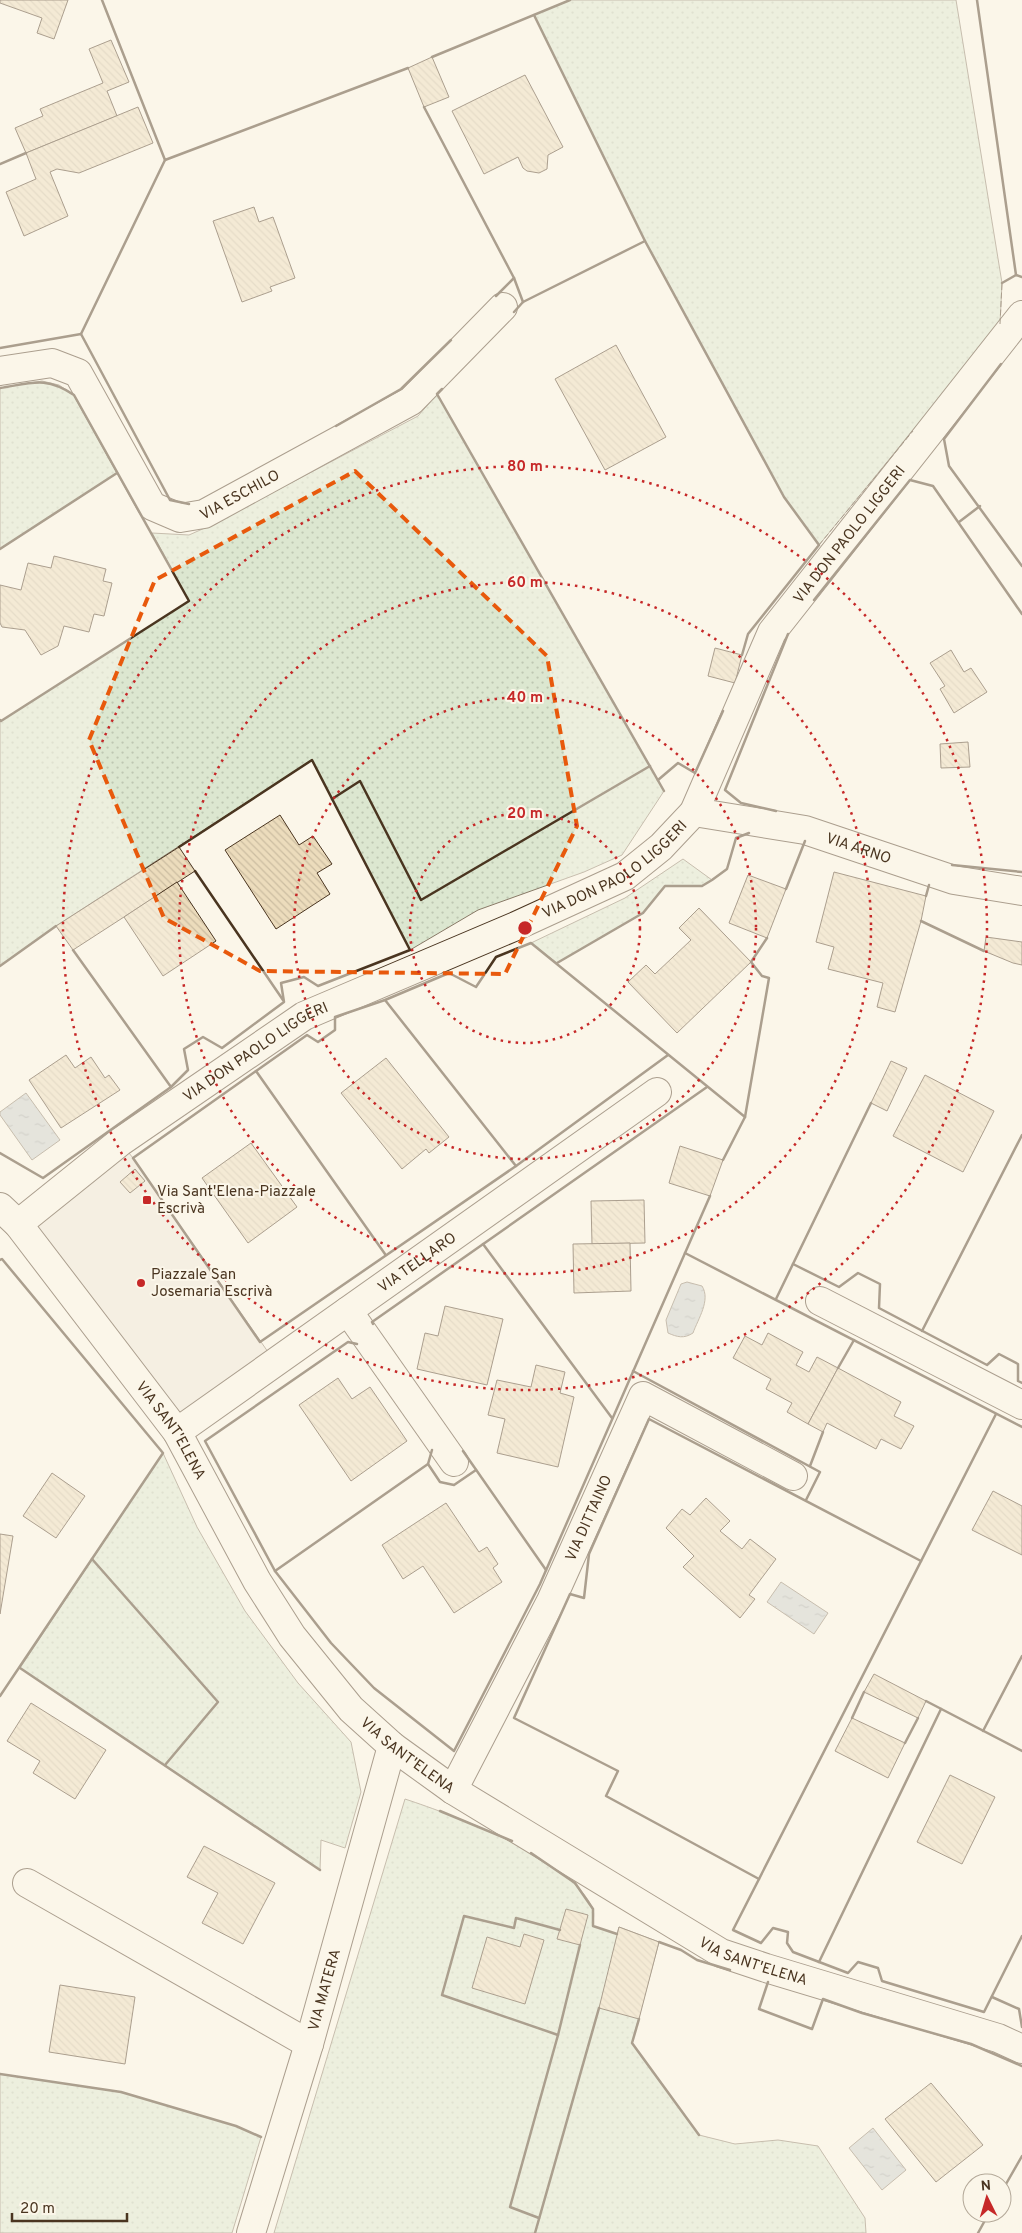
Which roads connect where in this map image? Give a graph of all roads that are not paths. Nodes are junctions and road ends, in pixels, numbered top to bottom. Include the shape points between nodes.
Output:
1 (502, 307) dead end
2 (1022, 315) edge
3 (0, 371) edge
4 (694, 812) junction
5 (1022, 891) edge
6 (657, 1092) dead end
7 (9, 1216) edge
8 (820, 1300) dead end
9 (348, 1311) junction
10 (1022, 1405) edge
11 (177, 1432) junction
12 (454, 1462) dead end
13 (794, 1476) dead end
14 (392, 1746) junction
15 (453, 1790) junction
16 (27, 1883) dead end
17 (309, 2044) junction
18 (1022, 2049) edge
19 (251, 2233) edge

1 - 3 street, VIA ESCHILO via 410,401 204,514 180,518 152,506 78,373 52,363
2 - 4 street, VIA DON PAOLO LIGGERI via 772,632
4 - 5 street, VIA ARNO via 805,830 954,880
4 - 7 street, VIA DON PAOLO LIGGERI via 661,847 625,876 304,1016
6 - 9 street, VIA TELLARO
7 - 11 street, VIA SANT'ELENA
8 - 10 street
9 - 11 street, VIA TELLARO
9 - 12 street
11 - 14 street, VIA SANT'ELENA via 257,1581 292,1636 351,1709
13 - 15 street, VIA DITTAINO via 643,1396 552,1601
14 - 15 street, VIA SANT'ELENA
14 - 17 street, VIA MATERA
15 - 18 street, VIA SANT'ELENA via 721,1953 998,2038
16 - 17 street
17 - 19 street, VIA MATERA

